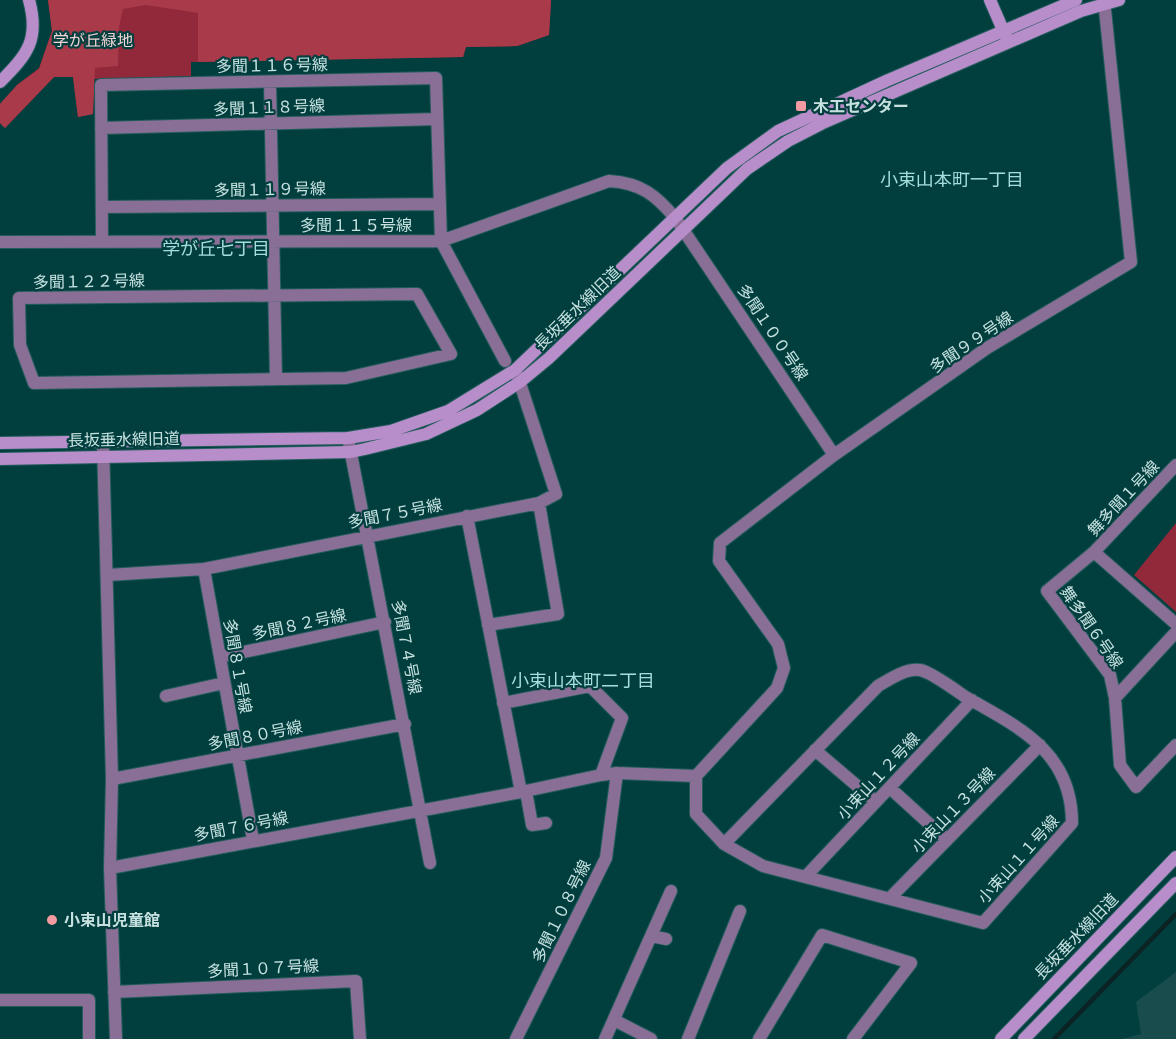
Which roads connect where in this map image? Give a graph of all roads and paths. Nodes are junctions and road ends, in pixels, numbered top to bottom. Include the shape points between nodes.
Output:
1 (29, 0) edge
2 (990, 0) edge
3 (1076, 0) edge
4 (1119, 0) edge
5 (1104, 2) edge
6 (1002, 30) junction
7 (1008, 42) junction
8 (0, 82) edge
9 (270, 82) junction
10 (437, 119) junction
11 (271, 124) junction
12 (101, 128) junction
13 (440, 204) junction
14 (273, 206) junction
15 (102, 207) junction
16 (679, 224) junction
17 (102, 241) junction
18 (274, 241) junction
19 (441, 241) junction
20 (0, 242) edge
21 (275, 295) junction
22 (505, 361) dead end
23 (515, 370) junction
24 (276, 379) junction
25 (520, 382) junction
26 (348, 438) junction
27 (0, 443) edge
28 (103, 443) junction
29 (351, 452) junction
30 (834, 455) junction
31 (102, 456) junction
32 (0, 459) edge
33 (1175, 469) edge
34 (540, 503) junction
35 (467, 516) junction
36 (368, 535) junction
37 (1094, 552) junction
38 (204, 569) junction
39 (108, 575) junction
40 (385, 622) junction
41 (1176, 624) edge
42 (488, 625) junction
43 (1176, 632) edge
44 (219, 657) junction
45 (224, 683) junction
46 (166, 696) dead end
47 (1115, 698) junction
48 (972, 700) junction
49 (503, 703) junction
50 (405, 724) junction
51 (1040, 745) junction
52 (1176, 745) edge
53 (815, 750) junction
54 (237, 755) junction
55 (617, 773) junction
56 (601, 775) junction
57 (696, 776) junction
58 (112, 779) junction
59 (890, 788) junction
60 (523, 792) junction
61 (876, 802) junction
62 (420, 810) junction
63 (546, 823) dead end
64 (253, 840) junction
65 (948, 840) junction
66 (724, 844) junction
67 (1176, 857) edge
68 (430, 863) dead end
69 (111, 868) junction
70 (807, 875) junction
71 (1176, 883) edge
72 (671, 891) dead end
73 (890, 898) junction
74 (740, 911) dead end
75 (651, 936) junction
76 (666, 939) dead end
77 (114, 992) junction
78 (0, 1000) edge
79 (614, 1020) junction
80 (89, 1039) edge
81 (116, 1039) edge
82 (360, 1039) edge
83 (516, 1039) edge
84 (605, 1039) edge
85 (651, 1039) edge
86 (688, 1039) edge
87 (759, 1039) edge
88 (853, 1039) edge
89 (1001, 1039) edge
90 (1024, 1039) edge

1 - 8 street via 33,23 30,46
2 - 6 street
3 - 6 street, 長坂垂水線旧道
4 - 5 street, 長坂垂水線旧道
5 - 7 street, 長坂垂水線旧道
5 - 30 street, 多聞９９号線 via 1131,262 987,348
6 - 7 street
6 - 16 street, 長坂垂水線旧道 via 778,131 727,168
7 - 16 street, 長坂垂水線旧道 via 788,141
9 - 10 street, 多聞１１６号線 via 436,78
9 - 11 street
9 - 12 street, 多聞１１６号線 via 101,85
10 - 11 street, 多聞１１８号線
10 - 13 street, 多聞１１６号線
11 - 12 street, 多聞１１８号線
11 - 14 street
12 - 15 street, 多聞１１６号線
13 - 14 street, 多聞１１９号線
13 - 19 street, 多聞１１６号線
14 - 15 street, 多聞１１９号線
14 - 18 street
15 - 17 street, 多聞１１６号線
16 - 19 street, 多聞１１５号線 via 658,197 641,186 609,182
16 - 23 street, 長坂垂水線旧道
16 - 25 street, 長坂垂水線旧道 via 549,358
16 - 30 street, 多聞１００号線
17 - 18 street, 多聞１１５号線
17 - 20 street, 多聞１１５号線
18 - 19 street, 多聞１１５号線
18 - 21 street
19 - 22 street
21 - 24 street
21 - 24 street, 多聞１２２号線 via 417,294 451,354 346,378
21 - 24 street, 多聞１２２号線 via 19,298 20,345 34,383
23 - 25 street
23 - 26 street, 長坂垂水線旧道 via 448,411 391,431
25 - 29 street, 長坂垂水線旧道 via 477,410 426,434
25 - 34 street via 556,494
26 - 28 street, 長坂垂水線旧道
26 - 29 street, 多聞７４号線
27 - 28 street, 長坂垂水線旧道
28 - 31 street
29 - 31 street, 長坂垂水線旧道
29 - 36 street, 多聞７４号線
30 - 57 street, 多聞９９号線 via 720,543 719,561 778,644 784,668 777,688
31 - 32 street, 長坂垂水線旧道
31 - 39 street
33 - 37 street, 舞多聞１号線
34 - 35 street, 多聞７５号線
34 - 42 street via 558,614
35 - 36 street, 多聞７５号線
35 - 42 street
36 - 38 street, 多聞７５号線
36 - 40 street, 多聞７４号線
37 - 41 street, 舞多聞１号線
37 - 47 street, 舞多聞６号線 via 1047,591 1110,675
38 - 39 street, 多聞７５号線
38 - 44 street, 多聞８１号線
39 - 58 street
40 - 44 street, 多聞８２号線
40 - 50 street, 多聞７４号線
42 - 49 street
43 - 47 street
44 - 45 street, 多聞８１号線
45 - 46 street
45 - 54 street, 多聞８１号線
47 - 52 street, 舞多聞６号線 via 1120,765 1136,787
48 - 51 street, 小束山１１号線 via 1007,718
48 - 53 street, 小束山１１号線 via 920,670 897,674 878,686
48 - 59 street, 小束山１２号線
49 - 56 street via 590,687 622,718
49 - 60 street
50 - 54 street, 多聞８０号線
50 - 62 street, 多聞７４号線
51 - 65 street, 小束山１３号線
51 - 73 street, 小束山１１号線 via 1063,774 1072,800 1072,823 983,923
53 - 61 street
53 - 66 street, 小束山１１号線
54 - 58 street, 多聞８０号線
54 - 64 street, 多聞８１号線
55 - 56 street
55 - 57 street
55 - 83 street, 多聞１０８号線 via 606,858
56 - 60 street, 多聞７６号線
57 - 66 street, 小束山１１号線 via 696,813
58 - 69 street
59 - 61 street, 小束山１２号線
59 - 65 street
60 - 62 street, 多聞７６号線
60 - 63 street via 532,825
61 - 70 street, 小束山１２号線
62 - 64 street, 多聞７６号線
62 - 68 street, 多聞７４号線
64 - 69 street, 多聞７６号線
65 - 73 street, 小束山１３号線
66 - 70 street, 小束山１１号線 via 763,866
67 - 89 street, 長坂垂水線旧道
69 - 77 street
70 - 73 street, 小束山１１号線 via 838,887
71 - 90 street, 長坂垂水線旧道
72 - 75 street
74 - 86 street
75 - 76 street
75 - 79 street
77 - 81 street
77 - 82 street, 多聞１０７号線 via 356,981
78 - 80 street via 88,1000
79 - 84 street
79 - 85 street
87 - 88 street via 822,935 911,963

